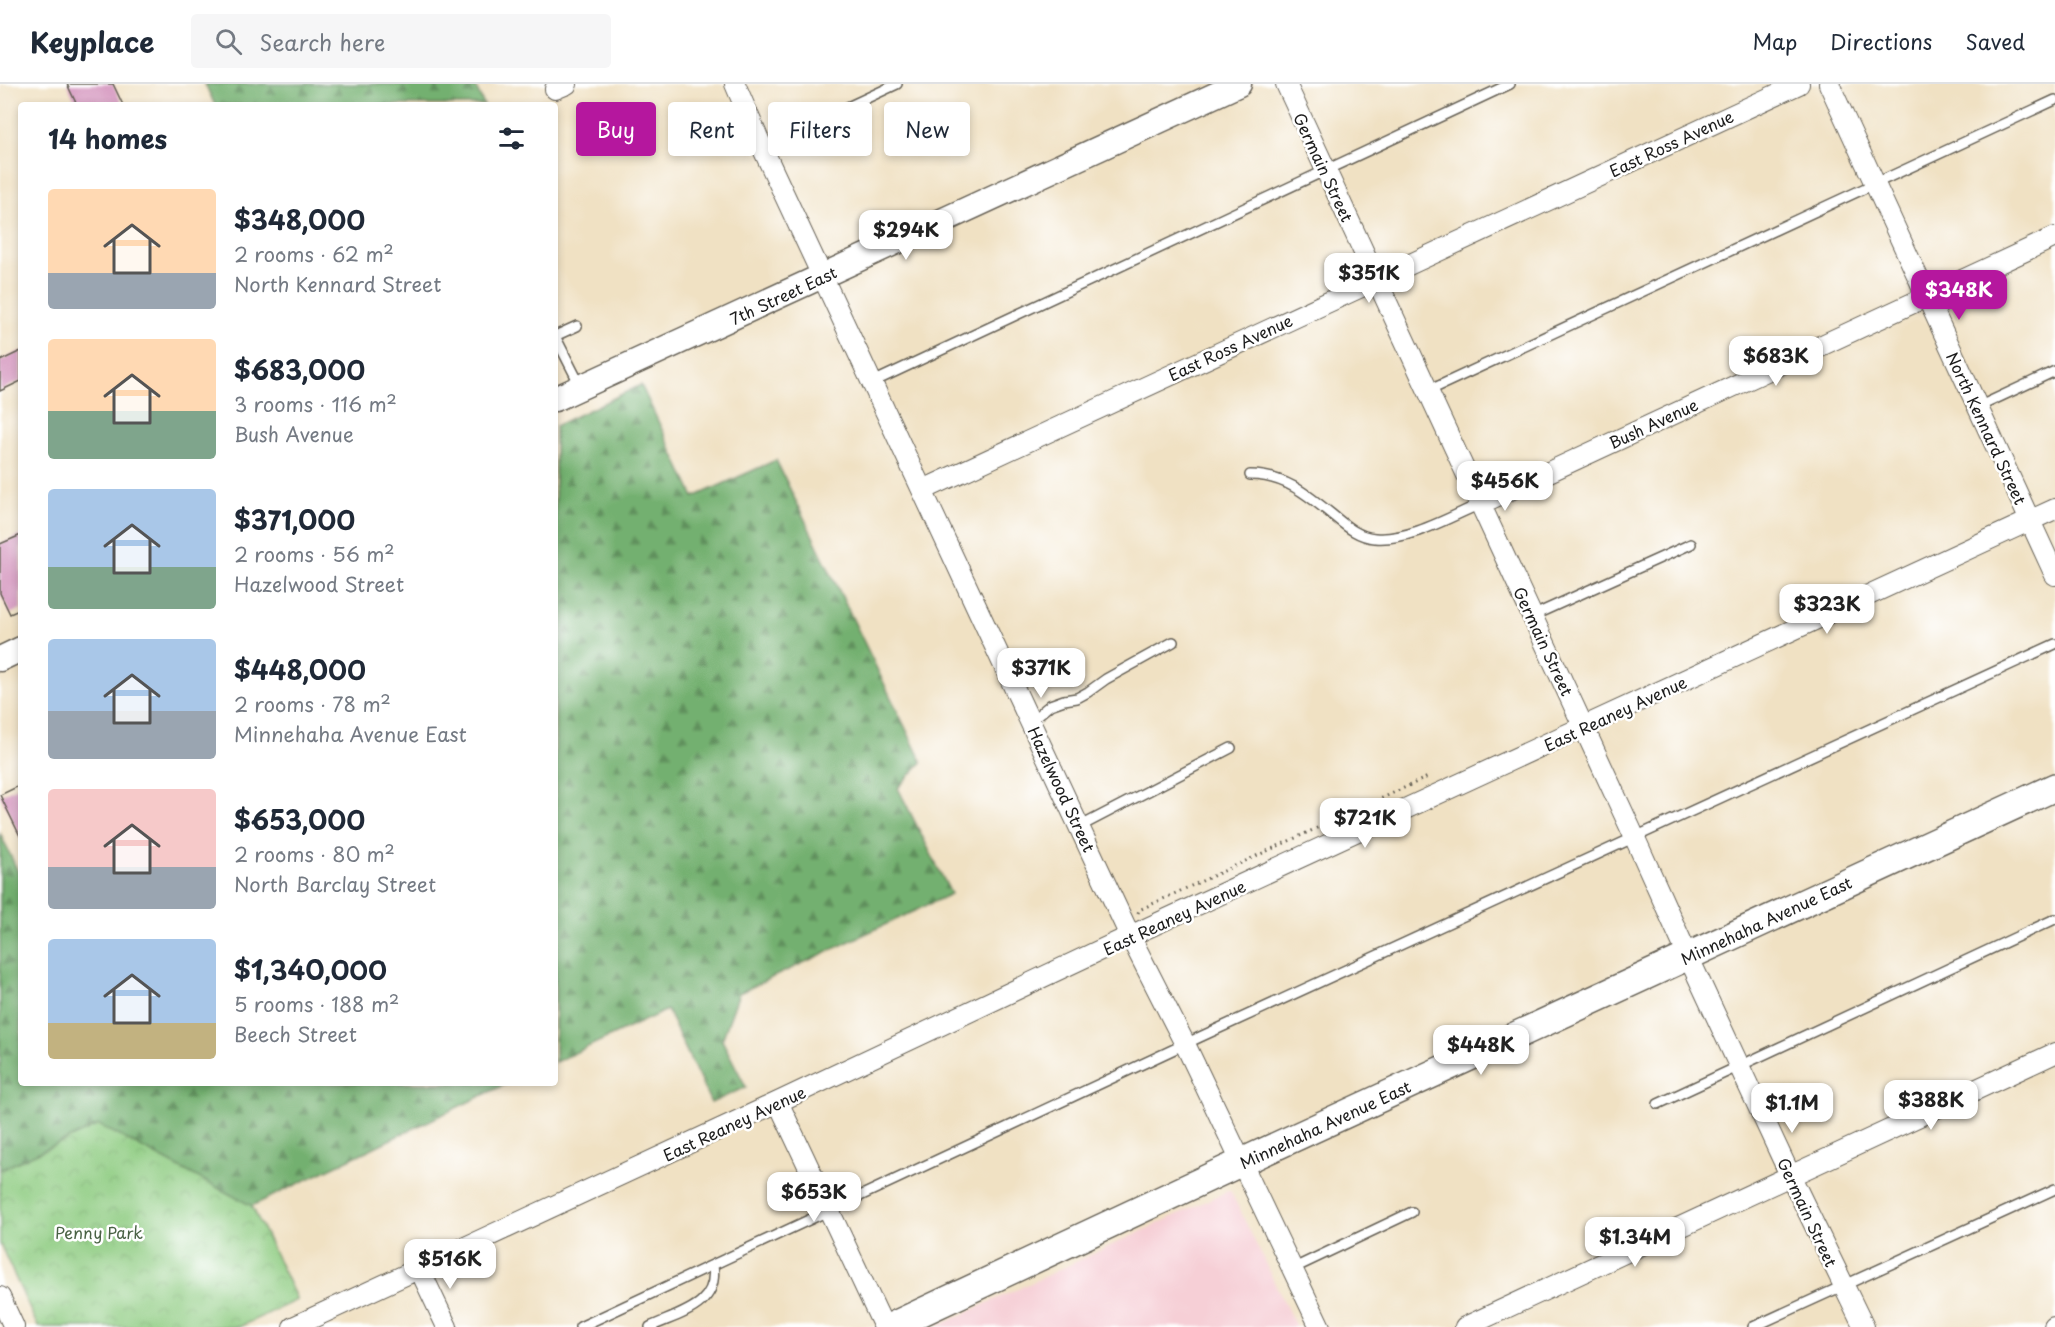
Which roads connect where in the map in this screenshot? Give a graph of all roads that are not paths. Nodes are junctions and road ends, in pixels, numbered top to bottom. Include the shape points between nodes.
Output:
1 (735, 84) edge
2 (897, 84) edge
3 (1239, 84) edge
4 (1286, 84) edge
5 (1510, 84) edge
6 (1799, 84) edge
7 (1829, 84) edge
8 (2055, 100) edge
9 (762, 147) junction
10 (1325, 170) junction
11 (1875, 185) junction
12 (2055, 237) edge
13 (823, 276) junction
14 (1376, 280) junction
15 (1927, 297) junction
16 (577, 326) dead end
17 (558, 335) edge
18 (558, 342) edge
19 (2055, 370) edge
20 (873, 382) junction
21 (581, 387) junction
22 (1428, 391) junction
23 (558, 398) edge
24 (1978, 406) junction
25 (1250, 475) dead end
26 (923, 490) junction
27 (1480, 504) junction
28 (2055, 509) edge
29 (2030, 521) junction
30 (1691, 544) dead end
31 (2055, 575) edge
32 (1532, 616) junction
33 (1173, 642) dead end
34 (2055, 644) edge
35 (18, 650) edge
36 (0, 659) edge
37 (1031, 721) junction
38 (1584, 727) junction
39 (1231, 748) dead end
40 (2055, 787) edge
41 (1079, 827) junction
42 (1634, 836) junction
43 (2055, 919) edge
44 (1130, 936) junction
45 (1688, 956) junction
46 (1185, 1044) junction
47 (2055, 1053) edge
48 (1740, 1065) junction
49 (778, 1102) junction
50 (1658, 1104) dead end
51 (1241, 1162) junction
52 (1790, 1176) junction
53 (2055, 1189) edge
54 (830, 1212) junction
55 (1412, 1212) dead end
56 (713, 1266) junction
57 (419, 1268) junction
58 (1292, 1269) junction
59 (1843, 1285) junction
60 (0, 1298) edge
61 (8, 1323) edge
62 (293, 1327) edge
63 (447, 1327) edge
64 (580, 1327) edge
65 (650, 1327) edge
66 (884, 1327) edge
67 (890, 1327) edge
68 (1320, 1327) edge
69 (1464, 1327) edge
70 (1752, 1327) edge
71 (1864, 1327) edge

1 - 9 street, Hazelwood Street
2 - 9 lane
3 - 13 street, 7th Street East
4 - 10 street, Germain Street
5 - 10 lane
6 - 14 street, East Ross Avenue
7 - 11 street, North Kennard Street
8 - 11 lane
9 - 13 street, Hazelwood Street
10 - 14 street, Germain Street
10 - 20 lane
11 - 15 street, North Kennard Street
11 - 22 lane
12 - 15 street, Bush Avenue
13 - 20 street, Hazelwood Street
13 - 21 street, 7th Street East
14 - 22 street, Germain Street
14 - 26 street, East Ross Avenue
15 - 24 street, North Kennard Street
15 - 27 street, Bush Avenue
16 - 17 lane
18 - 21 lane
19 - 24 lane
20 - 26 street, Hazelwood Street
21 - 23 street, 7th Street East
22 - 27 street, Germain Street
24 - 29 street, North Kennard Street
25 - 27 lane via 1276,477 1292,484 1348,528 1377,538 1412,533
26 - 37 street, Hazelwood Street
27 - 32 street, Germain Street
28 - 29 street, East Reaney Avenue
29 - 31 street, North Kennard Street
29 - 38 street, East Reaney Avenue
30 - 32 lane
32 - 38 street, Germain Street
33 - 37 lane via 1077,698 1050,705
34 - 42 lane
35 - 36 street
37 - 41 street, Hazelwood Street
38 - 42 street, Germain Street
38 - 44 street, East Reaney Avenue
39 - 41 lane
40 - 45 main road, Minnehaha Avenue East
41 - 44 street, Hazelwood Street
42 - 45 street, Germain Street
42 - 46 lane
43 - 48 lane
44 - 46 street, Hazelwood Street
44 - 49 street, East Reaney Avenue
45 - 48 street, Germain Street
45 - 51 main road, Minnehaha Avenue East
46 - 51 street, Hazelwood Street
46 - 54 lane
47 - 52 street
48 - 50 lane
48 - 52 street, Germain Street
49 - 54 street
49 - 57 street, East Reaney Avenue
51 - 58 street, Hazelwood Street
51 - 67 main road, Minnehaha Avenue East
52 - 59 street, Germain Street
52 - 69 street
53 - 59 lane
54 - 56 lane
54 - 66 street
55 - 58 lane
56 - 64 lane
56 - 65 lane via 708,1297
57 - 62 street, East Reaney Avenue
57 - 63 street
58 - 68 street, Hazelwood Street
59 - 70 lane
59 - 71 street, Germain Street
60 - 61 street

